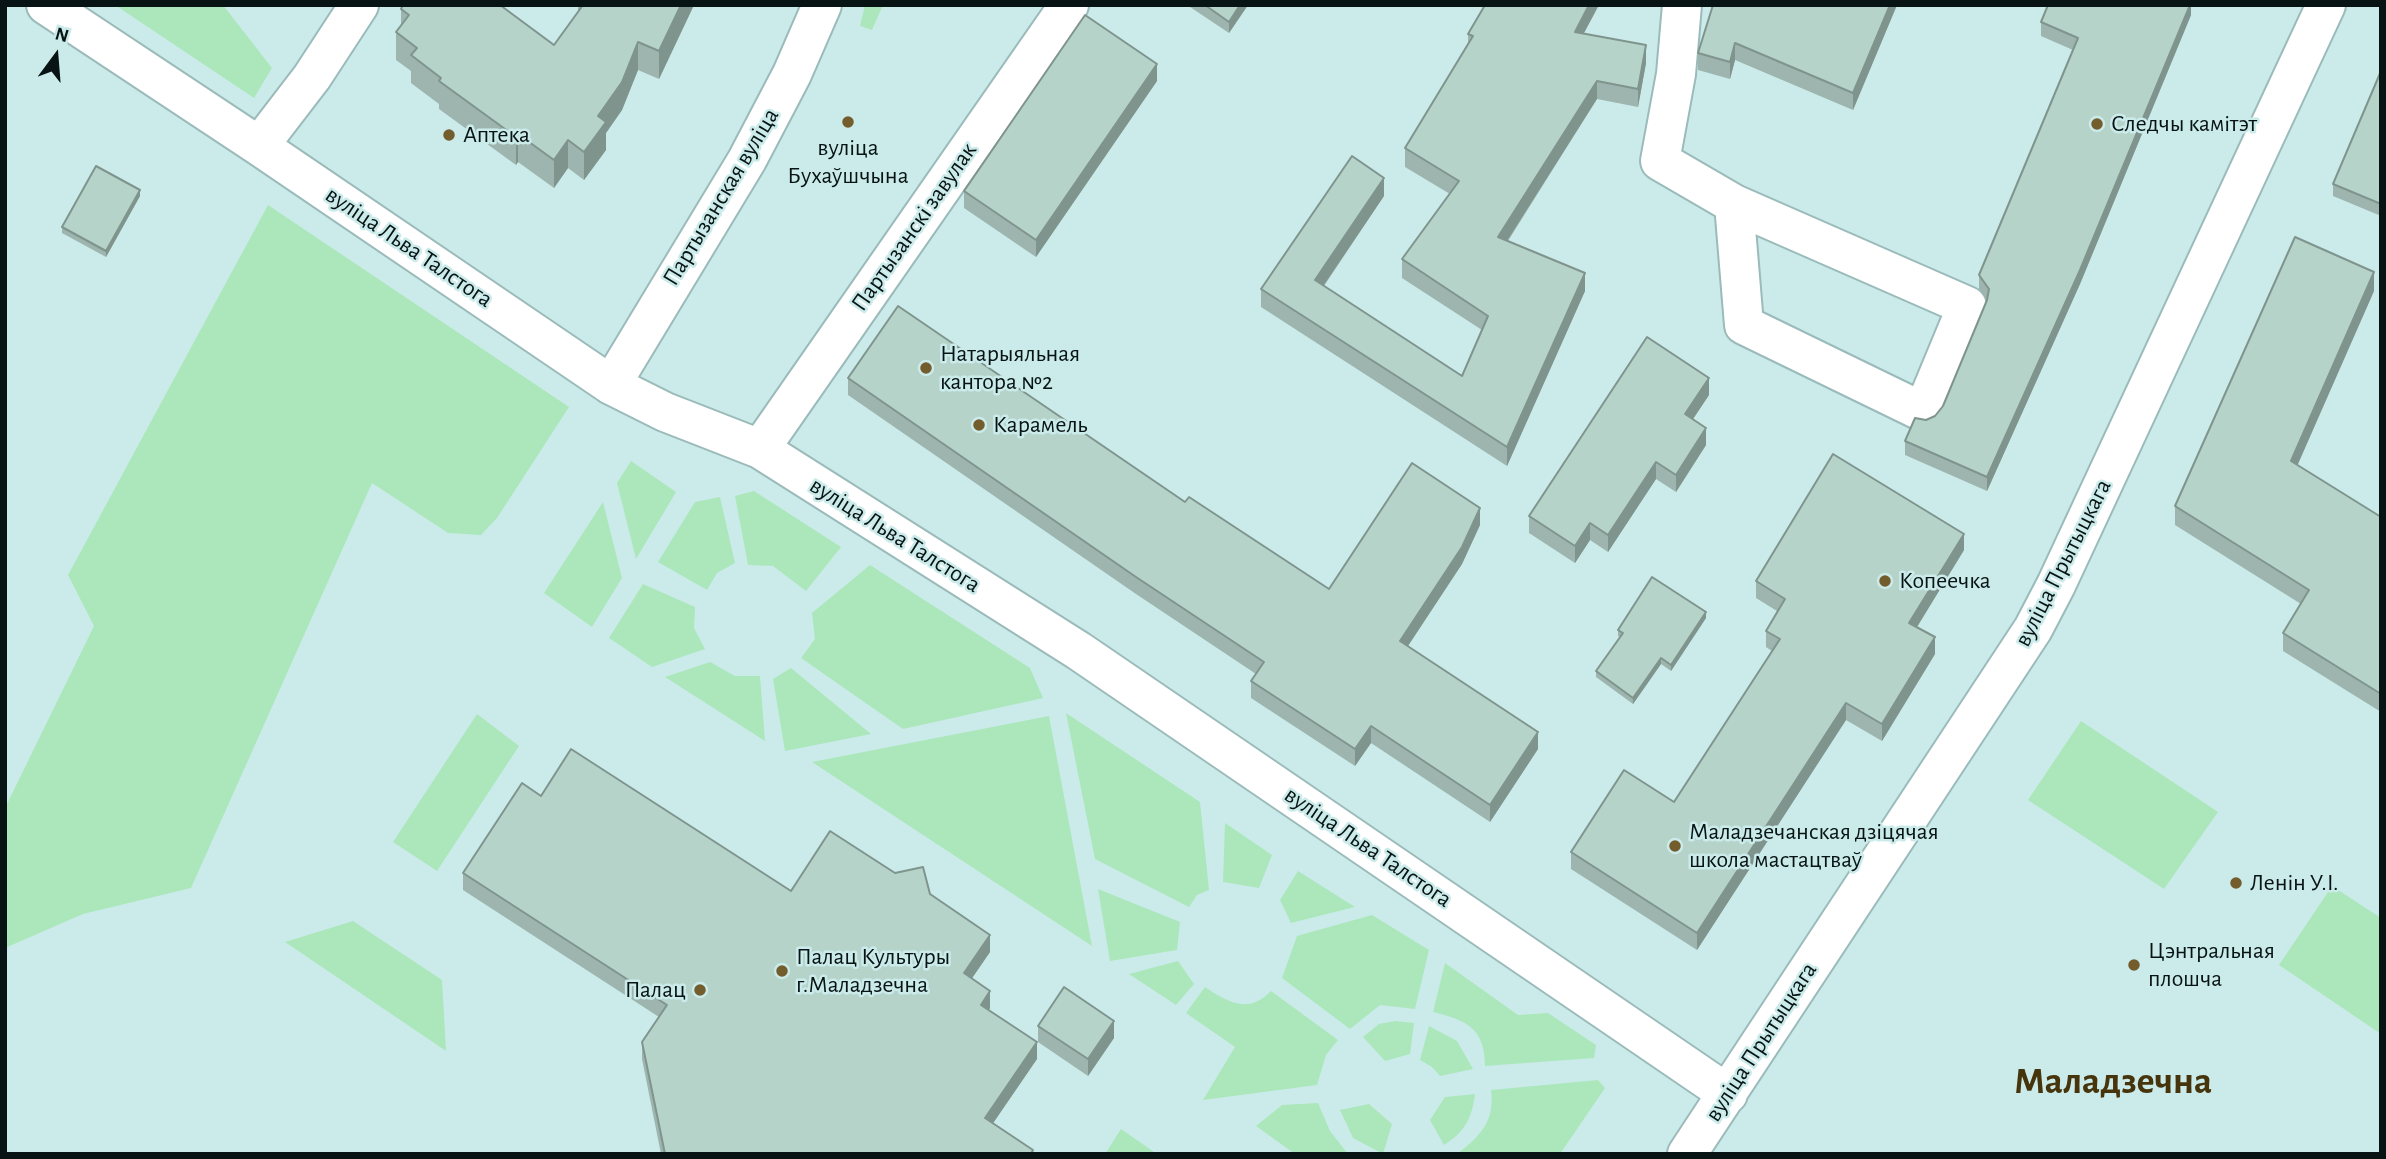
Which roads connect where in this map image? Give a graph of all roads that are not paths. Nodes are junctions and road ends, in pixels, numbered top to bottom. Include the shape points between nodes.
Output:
1 (46, 5) edge
2 (359, 5) edge
3 (822, 5) edge
4 (1069, 5) edge
5 (1682, 5) edge
6 (2326, 5) edge
7 (259, 146) junction
8 (1734, 204) junction
9 (611, 385) junction
10 (760, 449) junction
11 (1728, 1094) junction
12 (1688, 1154) edge

1 - 7 street, вуліца Льва Талстога
2 - 7 street
3 - 9 street, Партызанская вуліца via 747,160
4 - 10 street, Партызанскі завулак
5 - 8 street via 1676,74 1660,161
6 - 11 street, вуліца Прытыцкага via 2033,629
7 - 9 street, вуліца Льва Талстога
8 - 8 street via 1967,306 1923,412 1744,325
9 - 10 street, вуліца Льва Талстога
10 - 11 street, вуліца Льва Талстога via 1079,651
11 - 12 street, вуліца Прытыцкага

